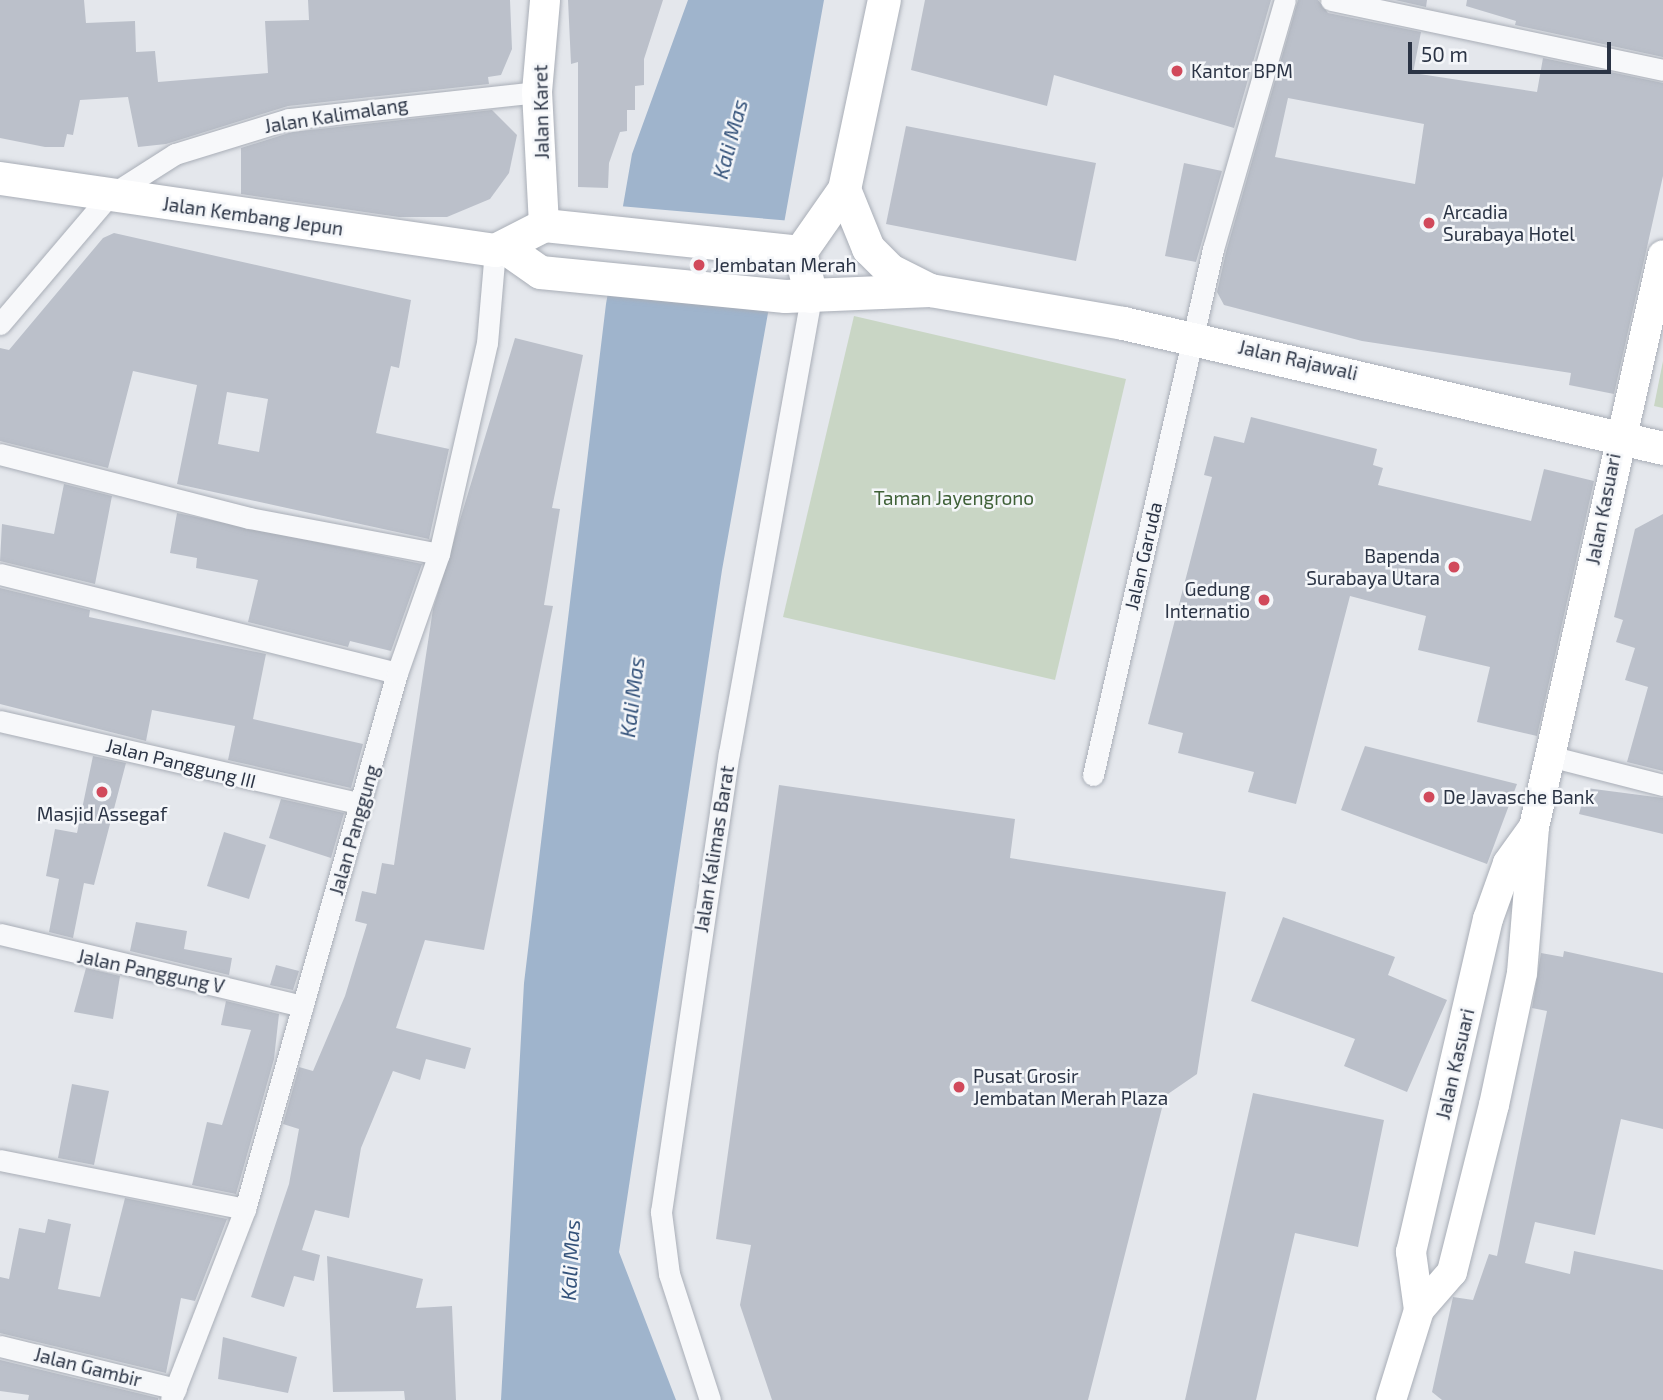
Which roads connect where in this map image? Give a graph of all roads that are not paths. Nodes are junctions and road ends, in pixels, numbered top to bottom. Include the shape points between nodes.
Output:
1 (545, 0) edge
2 (884, 0) edge
3 (1285, 0) edge
4 (1331, 0) edge
5 (1663, 70) edge
6 (537, 92) junction
7 (0, 178) edge
8 (844, 189) junction
9 (110, 197) junction
10 (544, 225) junction
11 (501, 250) junction
12 (796, 252) junction
13 (1663, 255) edge
14 (930, 290) junction
15 (798, 296) junction
16 (0, 324) edge
17 (1192, 336) junction
18 (1618, 436) junction
19 (1663, 447) edge
20 (0, 454) edge
21 (439, 554) junction
22 (0, 574) edge
23 (397, 673) junction
24 (0, 721) edge
25 (1553, 757) junction
26 (1093, 775) dead end
27 (1663, 785) edge
28 (361, 804) junction
29 (1534, 827) junction
30 (0, 934) edge
31 (303, 1006) junction
32 (0, 1160) edge
33 (245, 1209) junction
34 (1419, 1310) junction
35 (0, 1346) edge
36 (174, 1394) edge
37 (710, 1400) edge
38 (1391, 1400) edge

1 - 6 street, Jalan Karet
2 - 8 main road
3 - 17 street, Jalan Garuda via 1240,143
4 - 5 street
6 - 9 street, Jalan Kalimalang via 289,119 175,154
6 - 10 street, Jalan Karet
7 - 9 main road, Jalan Kembang Jepun
8 - 12 main road
8 - 14 main road, Jalan Rajawali via 868,248 890,270
9 - 11 main road, Jalan Kembang Jepun
9 - 16 street, Jalan Kalimalang
10 - 11 main road
10 - 12 main road
11 - 15 main road, Jalan Kembang Jepun via 540,272
11 - 21 street, Jalan Panggung via 487,343
12 - 15 main road
13 - 18 street, Jalan Kasuari
14 - 15 main road, Jalan Rajawali
14 - 17 main road, Jalan Rajawali
15 - 37 street, Jalan Kalimas Barat via 661,1212 669,1274
17 - 18 main road, Jalan Rajawali
17 - 26 street, Jalan Garuda
18 - 19 main road, Jalan Rajawali
18 - 25 street, Jalan Kasuari
20 - 21 street via 249,518
21 - 23 street, Jalan Panggung
22 - 23 street
23 - 28 street, Jalan Panggung
24 - 28 street, Jalan Panggung III
25 - 27 street
25 - 29 street, Jalan Kasuari
28 - 31 street, Jalan Panggung
29 - 34 street, Jalan Kasuari via 1522,973 1494,1105 1452,1272
29 - 34 street, Jalan Kasuari via 1508,863 1488,919 1411,1252
30 - 31 street, Jalan Panggung V
31 - 33 street, Jalan Panggung
32 - 33 street
33 - 36 street, Jalan Panggung
34 - 38 street, Jalan Kasuari
35 - 36 street, Jalan Gambir

